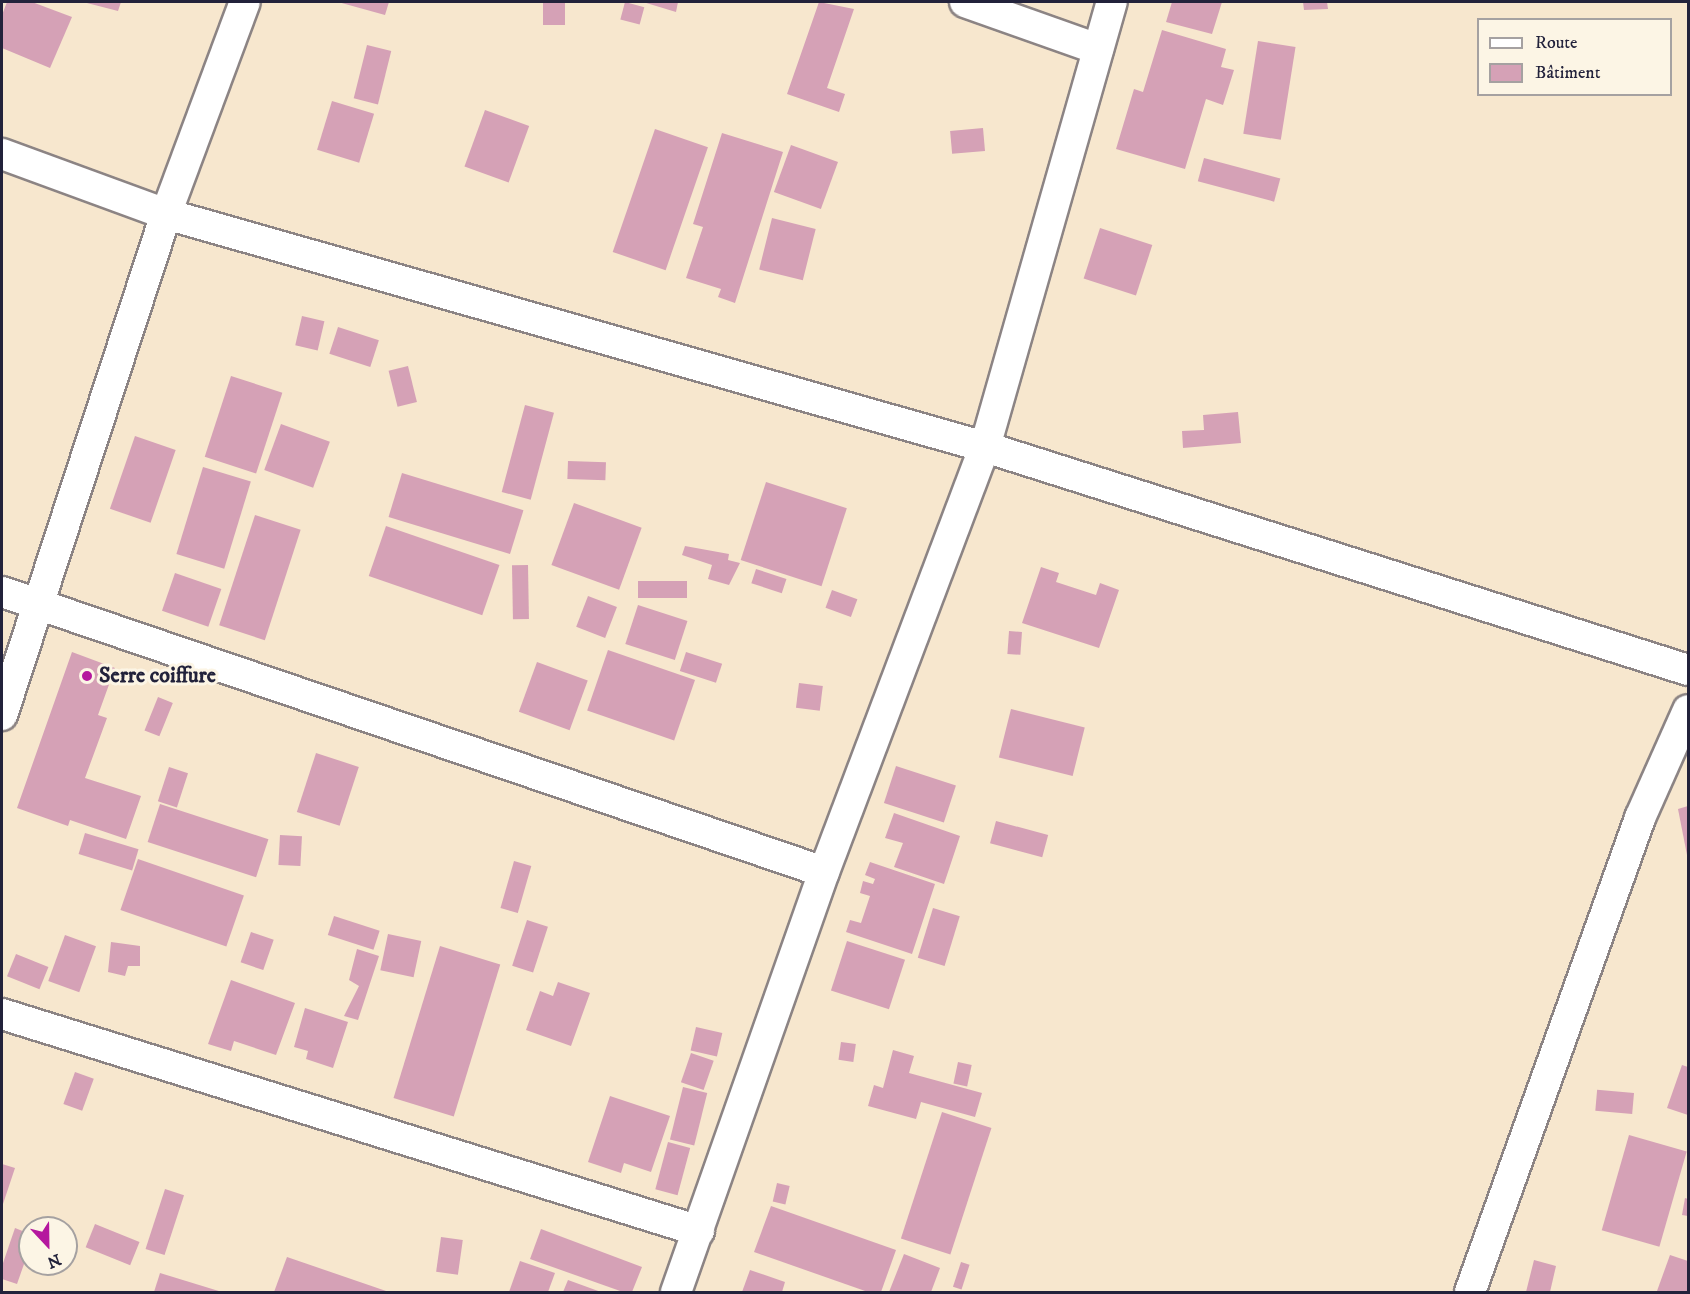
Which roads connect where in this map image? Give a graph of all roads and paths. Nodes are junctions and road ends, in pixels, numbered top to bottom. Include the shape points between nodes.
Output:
1 (245, 2) edge
2 (965, 2) edge
3 (1112, 2) edge
4 (1098, 49) junction
5 (2, 154) edge
6 (166, 214) junction
7 (985, 447) junction
8 (2, 592) edge
9 (36, 603) junction
10 (1689, 670) edge
11 (1689, 711) edge
12 (2, 715) edge
13 (824, 872) junction
14 (2, 1014) edge
15 (699, 1231) junction
16 (676, 1293) edge
17 (1470, 1293) edge

1 - 6 street
2 - 4 street
3 - 4 street
4 - 7 street
5 - 6 street
6 - 7 street
6 - 9 street
7 - 10 street
7 - 13 street
8 - 9 street
9 - 12 street
9 - 13 street
11 - 17 street via 1640,818
13 - 15 street
14 - 15 street
15 - 16 street

